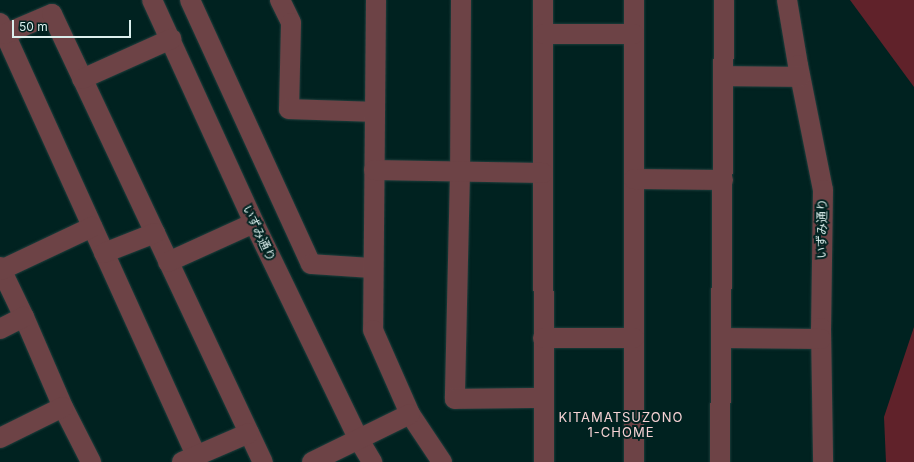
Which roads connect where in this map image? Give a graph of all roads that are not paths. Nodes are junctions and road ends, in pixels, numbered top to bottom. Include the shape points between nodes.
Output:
1 (152, 0) edge
2 (190, 0) edge
3 (280, 0) edge
4 (376, 0) edge
5 (461, 0) edge
6 (542, 0) edge
7 (634, 0) edge
8 (724, 0) edge
9 (787, 0) edge
10 (2, 28) edge
11 (543, 34) junction
12 (634, 34) junction
13 (171, 39) junction
14 (723, 76) junction
15 (800, 77) junction
16 (82, 79) junction
17 (375, 112) junction
18 (374, 170) junction
19 (460, 172) junction
20 (543, 173) junction
21 (634, 180) junction
22 (723, 180) junction
23 (254, 223) junction
24 (92, 227) junction
25 (155, 233) junction
26 (104, 253) junction
27 (168, 262) junction
28 (373, 268) junction
29 (1, 269) edge
30 (24, 317) junction
31 (0, 329) edge
32 (543, 338) junction
33 (634, 338) junction
34 (722, 338) junction
35 (821, 339) junction
36 (543, 398) junction
37 (63, 407) junction
38 (410, 414) junction
39 (249, 434) junction
40 (0, 438) edge
41 (359, 440) junction
42 (189, 459) edge
43 (91, 462) edge
44 (262, 462) edge
45 (312, 462) edge
46 (372, 462) edge
47 (442, 462) edge
48 (544, 462) edge
49 (634, 462) edge
50 (720, 462) edge
51 (823, 462) edge

1 - 13 street, いずみ通り
2 - 28 street via 311,264
3 - 17 street via 291,23 289,109
4 - 17 street
5 - 19 street
6 - 11 street
7 - 12 street
8 - 14 street
9 - 15 street, いずみ通り
10 - 16 street via 52,14
10 - 24 street
11 - 12 street
11 - 20 street
12 - 21 street
13 - 16 street
13 - 23 street, いずみ通り
14 - 15 street
14 - 22 street
15 - 35 street, いずみ通り via 823,190
16 - 25 street
17 - 18 street
18 - 19 street
18 - 28 street
19 - 20 street
19 - 36 street via 455,399
20 - 32 street
21 - 22 street
21 - 33 street
22 - 34 street
23 - 27 street
23 - 41 street, いずみ通り
24 - 26 street
24 - 29 street
25 - 26 street
25 - 27 street
26 - 42 street
27 - 39 street
28 - 38 street via 373,330
29 - 30 street
30 - 31 street
30 - 37 street
32 - 33 street
32 - 36 street
33 - 49 street
34 - 35 street
34 - 50 street
35 - 51 street, いずみ通り
36 - 48 street
37 - 40 street
37 - 43 street
38 - 41 street
38 - 47 street
39 - 42 street
39 - 44 street
41 - 45 street
41 - 46 street, いずみ通り

